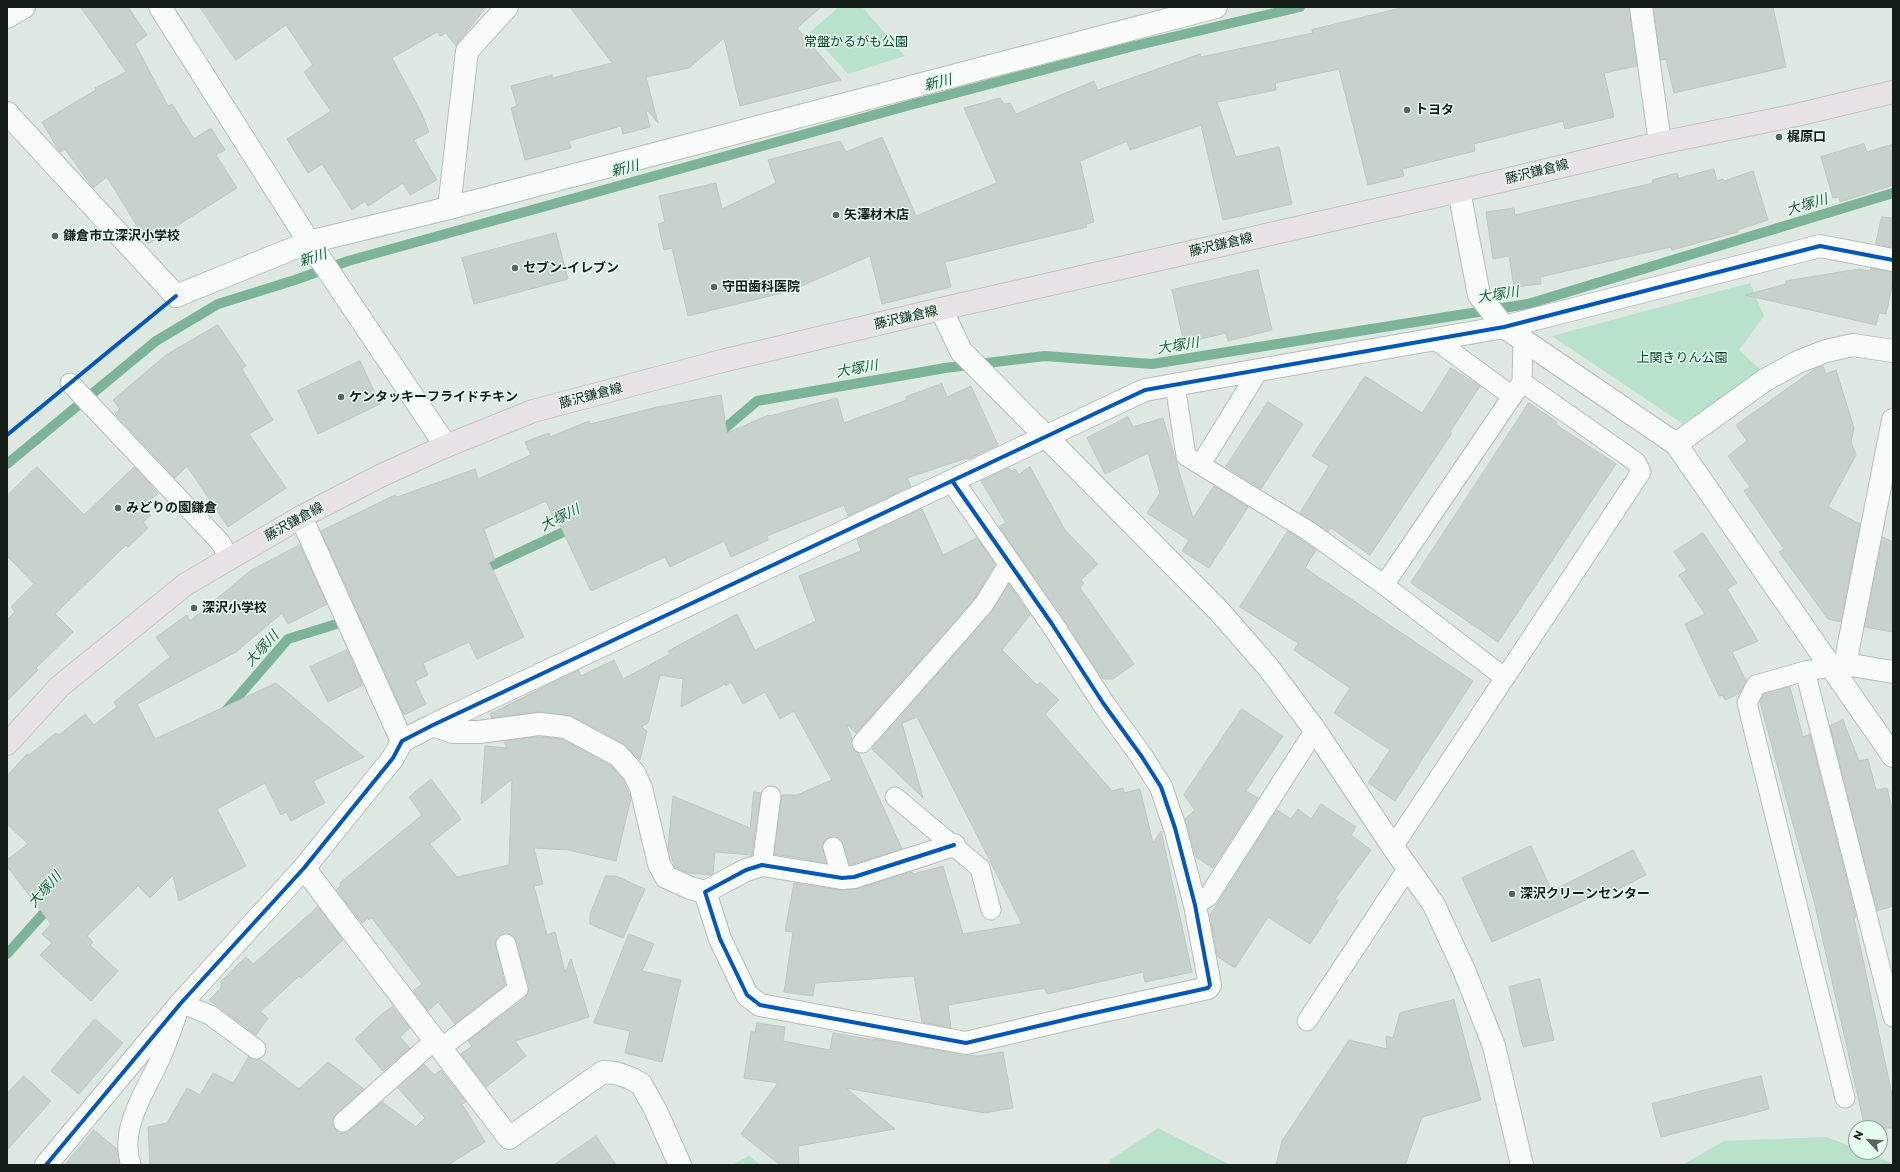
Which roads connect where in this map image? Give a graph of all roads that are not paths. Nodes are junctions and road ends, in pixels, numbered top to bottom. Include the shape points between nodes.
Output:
1 (24, 7) edge
2 (160, 7) edge
3 (507, 7) edge
4 (1216, 7) edge
5 (1641, 7) edge
6 (7, 17) edge
7 (1893, 92) edge
8 (7, 113) edge
9 (1660, 143) junction
10 (1459, 191) junction
11 (449, 208) junction
12 (309, 242) junction
13 (1893, 260) edge
14 (941, 309) junction
15 (1504, 327) junction
16 (1434, 339) junction
17 (1523, 340) junction
18 (1893, 351) edge
19 (1259, 370) junction
20 (1175, 385) junction
21 (73, 386) dead end
22 (1517, 389) junction
23 (1893, 420) edge
24 (1048, 436) junction
25 (1676, 444) junction
26 (446, 446) junction
27 (1201, 464) junction
28 (953, 482) junction
29 (1884, 510) edge
30 (301, 517) junction
31 (230, 559) junction
32 (1009, 564) junction
33 (1384, 585) junction
34 (1838, 665) junction
35 (1805, 671) junction
36 (1893, 672) edge
37 (1505, 678) junction
38 (433, 725) junction
39 (1315, 730) junction
40 (402, 741) junction
41 (862, 743) dead end
42 (7, 744) edge
43 (1893, 756) edge
44 (771, 796) dead end
45 (894, 797) dead end
46 (954, 845) junction
47 (833, 847) dead end
48 (1393, 847) junction
49 (762, 865) junction
50 (304, 868) junction
51 (1408, 868) junction
52 (842, 878) junction
53 (705, 892) junction
54 (1195, 905) junction
55 (991, 910) dead end
56 (506, 944) dead end
57 (181, 1003) junction
58 (1893, 1017) edge
59 (1307, 1021) dead end
60 (438, 1044) junction
61 (256, 1049) dead end
62 (1845, 1098) dead end
63 (343, 1122) dead end
64 (46, 1165) edge
65 (131, 1165) edge
66 (680, 1165) edge
67 (1522, 1165) edge

1 - 6 street
2 - 12 street
3 - 11 street via 467,51
4 - 11 street
5 - 9 street
7 - 9 main road, 藤沢鎌倉線
8 - 12 street via 176,296
9 - 10 main road, 藤沢鎌倉線
10 - 14 main road, 藤沢鎌倉線
10 - 15 street via 1479,295
11 - 12 street
12 - 26 street
13 - 15 street via 1820,246
14 - 24 street via 961,351
14 - 26 main road, 藤沢鎌倉線 via 722,361 533,411
15 - 16 street
15 - 17 street
16 - 19 street
16 - 22 lane
17 - 22 lane
17 - 25 street
18 - 25 street via 1853,345 1826,351 1798,362 1765,380
19 - 20 street
19 - 27 lane
20 - 24 street via 1144,390
20 - 27 lane via 1186,456
21 - 31 lane via 220,542
22 - 33 lane
22 - 37 lane via 1636,462 1641,472
23 - 29 street
24 - 28 street
24 - 39 street via 1219,611 1268,667
25 - 34 street
26 - 30 main road, 藤沢鎌倉線 via 380,476
27 - 33 lane via 1310,532
28 - 32 street
28 - 38 street
29 - 34 street
30 - 31 main road, 藤沢鎌倉線
30 - 40 street
31 - 42 main road, 藤沢鎌倉線 via 186,584 60,686
32 - 41 lane via 984,604
32 - 54 street via 1161,787 1175,828
33 - 37 lane
34 - 35 lane
34 - 36 street
34 - 43 street
35 - 58 lane
35 - 62 lane via 1756,685 1747,703
37 - 48 lane
38 - 40 street
38 - 53 street via 453,732 479,732 539,724 566,727 618,755 634,773 641,788 659,864 666,877
39 - 48 street
39 - 54 lane via 1208,897
40 - 50 street via 393,758
44 - 49 lane
45 - 46 lane
46 - 52 street via 854,877
46 - 55 lane via 980,868
47 - 52 lane
48 - 51 street
49 - 52 street
49 - 53 street via 746,870
50 - 57 street
50 - 60 street
51 - 59 lane
51 - 67 street via 1434,905 1464,970 1494,1046
53 - 54 street via 720,939 747,995 760,1005 966,1043 1208,988 1210,985
56 - 60 lane via 518,989
57 - 61 lane via 210,1015
57 - 64 street
57 - 65 lane via 128,1134
60 - 63 lane
60 - 66 street via 509,1138 603,1072 630,1078 641,1084

